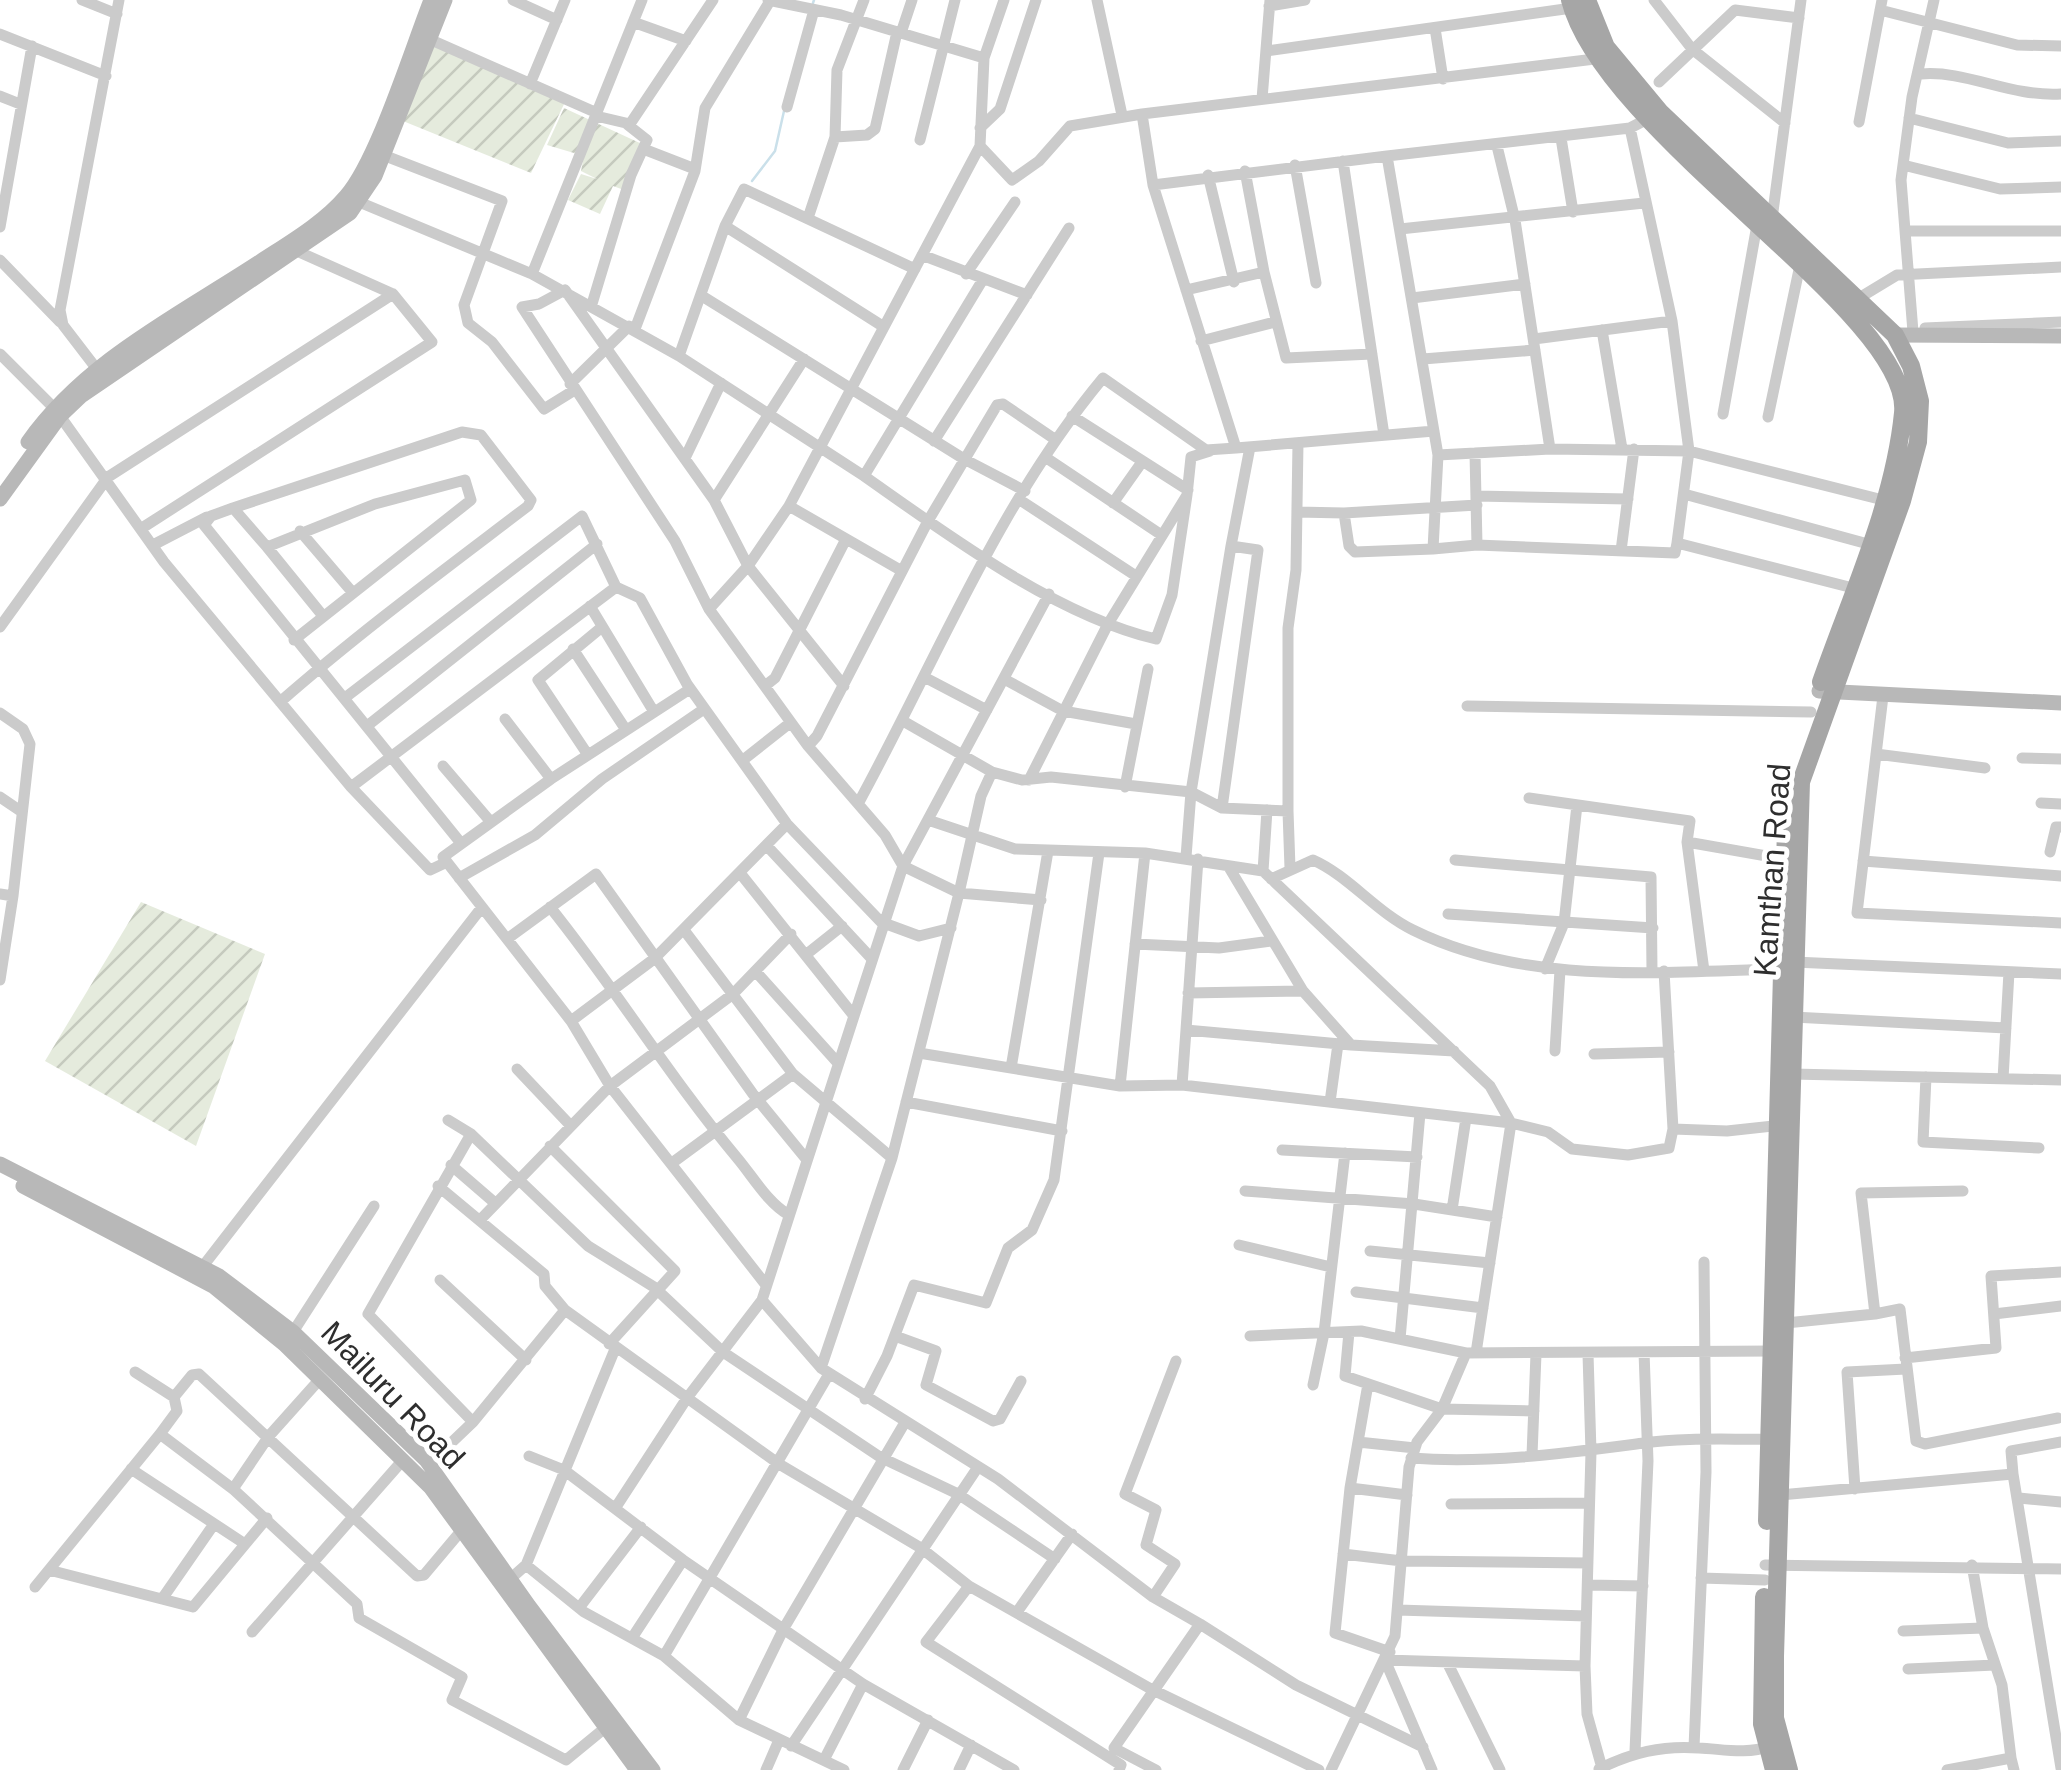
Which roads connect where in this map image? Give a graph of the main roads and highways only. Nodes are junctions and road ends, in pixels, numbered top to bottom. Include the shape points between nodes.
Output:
1 (1576, 3) edge
2 (1767, 226) junction
3 (1903, 371) junction
4 (1824, 692) junction
5 (1788, 975) junction
6 (1784, 1125) junction
7 (1776, 1439) junction
8 (1769, 1570) junction
9 (1772, 1745) junction
10 (1774, 1770) edge
11 (1789, 1770) edge

1 - 2 main road, Kamthan Road via 1645,120
2 - 3 main road, Kamthan Road
2 - 3 main road, Kamthan Road via 1907,332
3 - 4 main road, Kamthan Road via 1904,411 1884,500
3 - 4 main road, Kamthan Road via 1920,400 1918,442 1902,501
4 - 5 main road, Kamthan Road via 1801,782
4 - 5 main road, Kamthan Road via 1788,788
5 - 6 main road, Kamthan Road
5 - 6 main road, Kamthan Road via 1792,1074
6 - 7 main road, Kamthan Road via 1773,1351
6 - 7 main road, Kamthan Road via 1786,1322
7 - 8 main road, Kamthan Road
7 - 8 main road, Kamthan Road via 1780,1495
8 - 9 main road, Kamthan Road
9 - 10 main road, Kamthan Road
9 - 11 main road, Kamthan Road

